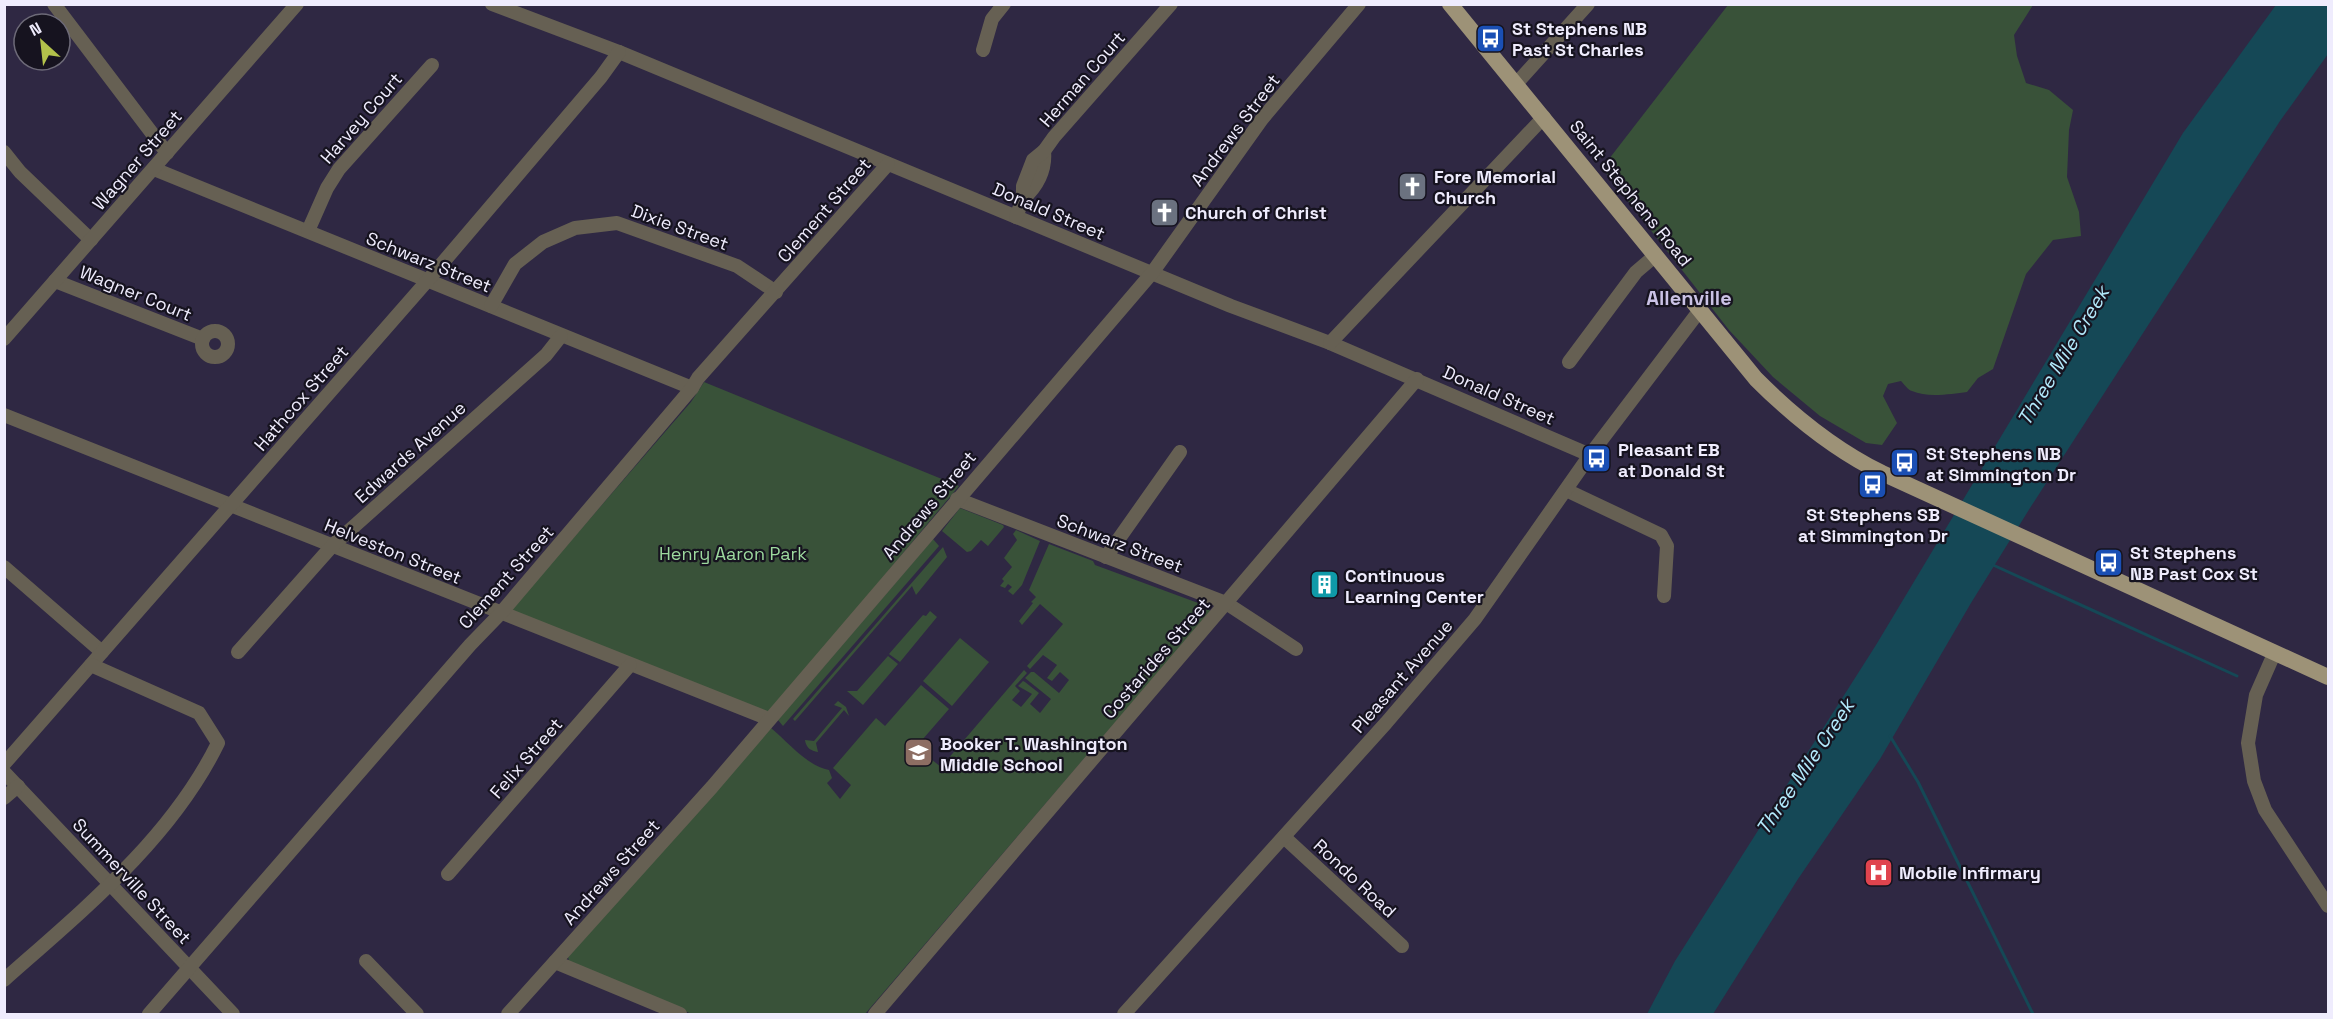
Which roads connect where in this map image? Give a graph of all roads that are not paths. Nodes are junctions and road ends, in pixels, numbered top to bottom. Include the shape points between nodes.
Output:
1 (54, 4) edge
2 (297, 4) edge
3 (492, 4) edge
4 (1004, 4) edge
5 (1171, 4) edge
6 (1359, 4) edge
7 (1588, 4) edge
8 (1454, 6) edge
9 (983, 50) dead end
10 (619, 52) junction
11 (432, 65) dead end
12 (1516, 84) junction
13 (1544, 117) junction
14 (4, 152) edge
15 (167, 153) junction
16 (888, 164) junction
17 (154, 169) junction
18 (1016, 217) junction
19 (308, 231) junction
20 (91, 240) junction
21 (1656, 255) junction
22 (1152, 273) junction
23 (428, 280) junction
24 (55, 281) junction
25 (776, 292) junction
26 (491, 306) junction
27 (1700, 310) junction
28 (561, 336) junction
29 (4, 339) edge
30 (203, 339) dead end
31 (1330, 343) junction
32 (1569, 362) dead end
33 (1417, 379) junction
34 (692, 388) junction
35 (4, 414) edge
36 (1180, 452) dead end
37 (1590, 455) junction
38 (1566, 490) junction
39 (957, 499) junction
40 (232, 505) junction
41 (332, 546) junction
42 (1106, 557) junction
43 (4, 567) edge
44 (1664, 596) dead end
45 (1226, 603) junction
46 (500, 614) junction
47 (1296, 649) dead end
48 (238, 651) dead end
49 (102, 652) junction
50 (2274, 654) junction
51 (91, 665) junction
52 (630, 665) junction
53 (2328, 678) edge
54 (769, 720) junction
55 (4, 764) edge
56 (4, 772) edge
57 (18, 786) junction
58 (4, 798) edge
59 (1284, 837) junction
60 (448, 874) dead end
61 (111, 885) junction
62 (2328, 906) edge
63 (1402, 946) dead end
64 (366, 961) dead end
65 (555, 962) junction
66 (189, 969) junction
67 (4, 980) edge
68 (149, 1014) edge
69 (233, 1014) edge
70 (417, 1014) edge
71 (508, 1014) edge
72 (680, 1014) edge
73 (875, 1014) edge
74 (1124, 1014) edge

1 - 15 street
2 - 15 street, Wagner Street
3 - 10 street, Donald Street
4 - 9 street via 992,19
5 - 18 street, Herman Court via 1034,160
6 - 22 street, Andrews Street via 1262,119
7 - 12 street
8 - 12 main road, Saint Stephens Road
10 - 16 street, Donald Street
10 - 23 street, Hathcox Street
11 - 19 street, Harvey Court via 339,169
12 - 13 main road, Saint Stephens Road
13 - 21 main road, Saint Stephens Road
13 - 31 street
14 - 20 street
15 - 17 street, Wagner Street
16 - 18 street, Donald Street
16 - 25 street, Clement Street
17 - 19 street, Schwarz Street
17 - 20 street, Wagner Street
18 - 22 street, Donald Street
19 - 23 street, Schwarz Street
20 - 24 street, Wagner Street
21 - 27 main road, Saint Stephens Road
21 - 32 street via 1636,272
22 - 31 street, Donald Street
22 - 39 street, Andrews Street
23 - 26 street, Schwarz Street
23 - 40 street, Hathcox Street
24 - 29 street, Wagner Street
24 - 30 street, Wagner Court
25 - 26 street, Dixie Street via 737,266 617,224 575,228 543,242 515,264
25 - 34 street, Clement Street
26 - 28 street, Schwarz Street
27 - 37 street, Pleasant Avenue
27 - 50 main road, Saint Stephens Road via 1784,407 1875,469
28 - 34 street, Schwarz Street
28 - 41 street, Edwards Avenue via 546,355
31 - 33 street, Donald Street
33 - 37 street, Donald Street
33 - 45 street, Costarides Street
34 - 46 street, Clement Street
35 - 40 street, Helveston Street
36 - 42 street
37 - 38 street, Pleasant Avenue
38 - 44 street via 1661,534 1667,546
38 - 59 street, Pleasant Avenue via 1475,619
39 - 42 street, Schwarz Street
39 - 54 street, Andrews Street
40 - 41 street, Helveston Street
40 - 49 street, Hathcox Street
41 - 46 street, Helveston Street
41 - 48 street, Edwards Avenue
42 - 45 street, Schwarz Street
43 - 49 street
45 - 47 street, Schwarz Street
45 - 73 street, Costarides Street
46 - 52 street, Helveston Street
46 - 66 street, Clement Street
49 - 51 street, Hathcox Street
50 - 53 main road, Saint Stephens Road
50 - 62 street via 2256,695 2248,744 2254,781 2265,810
51 - 55 street, Hathcox Street
51 - 61 street via 199,713 218,743 186,799
52 - 54 street, Helveston Street
52 - 60 street, Felix Street
54 - 65 street, Andrews Street
56 - 57 street, Summerville Street
57 - 58 street
57 - 61 street, Summerville Street
59 - 63 street, Rondo Road
59 - 74 street, Pleasant Avenue
61 - 66 street, Summerville Street
61 - 67 street
64 - 70 street
65 - 71 street, Andrews Street
65 - 72 street
66 - 68 street, Clement Street
66 - 69 street, Summerville Street

